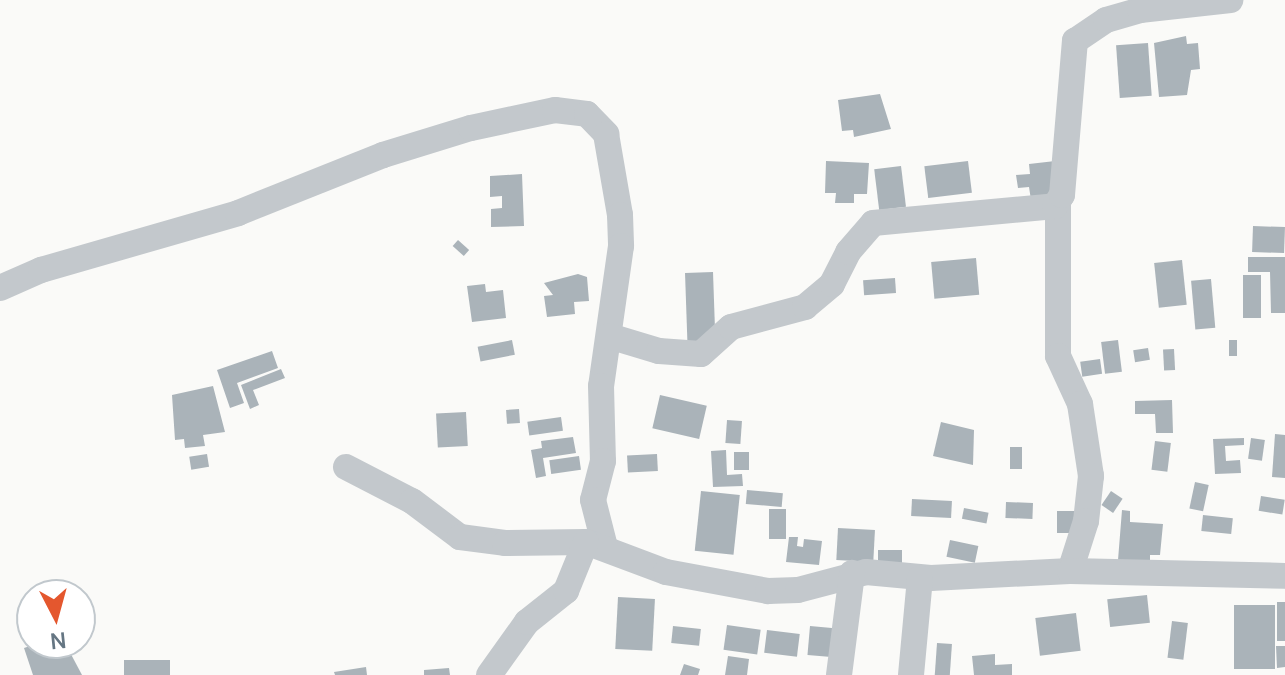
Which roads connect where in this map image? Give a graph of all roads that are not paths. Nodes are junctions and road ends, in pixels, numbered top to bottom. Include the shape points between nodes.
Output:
1 (1230, 0) edge
2 (1058, 202) junction
3 (0, 288) edge
4 (609, 336) junction
5 (346, 467) dead end
6 (596, 545) junction
7 (1070, 571) junction
8 (852, 573) junction
9 (1285, 576) edge
10 (920, 578) junction
11 (489, 675) edge
12 (839, 675) edge
13 (911, 675) edge

1 - 2 street via 1140,10 1106,20 1075,41
2 - 4 street via 1038,210 873,223 848,252 832,284 805,307 731,327 701,354 659,351
2 - 7 street via 1058,356 1080,404 1091,476 1086,521
3 - 4 street via 41,270 238,213 383,155 510,118 569,109 595,119 609,145 621,246
4 - 6 street via 601,386 603,461 593,500
5 - 6 street via 412,501 460,537
6 - 8 street via 666,572 768,591 806,589
6 - 11 street via 566,591 527,622
7 - 9 street
7 - 10 street
8 - 10 street
8 - 12 street
10 - 13 street

